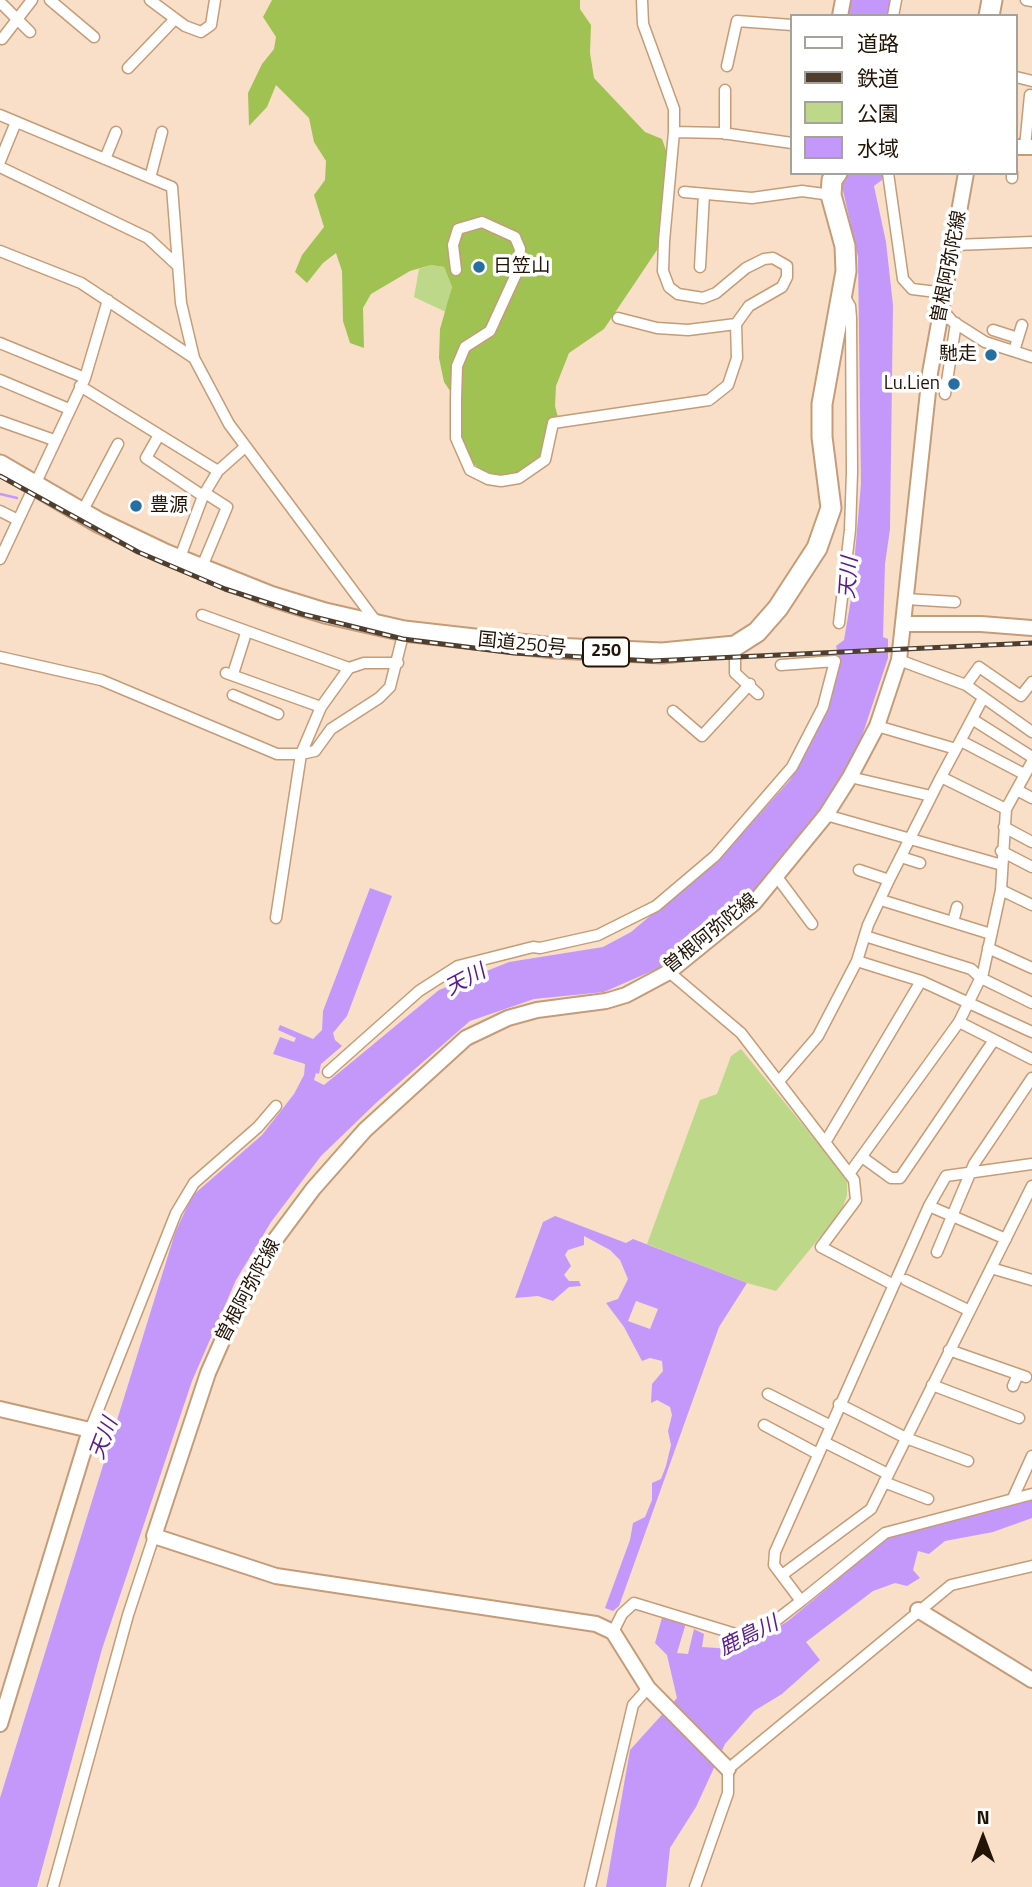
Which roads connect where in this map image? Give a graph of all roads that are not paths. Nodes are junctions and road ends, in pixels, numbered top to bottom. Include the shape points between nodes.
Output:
1 (32, 0) edge
2 (50, 0) edge
3 (150, 0) edge
4 (215, 0) edge
5 (642, 0) edge
6 (1026, 0) edge
7 (1032, 1) edge
8 (0, 2) edge
9 (16, 18) junction
10 (175, 19) junction
11 (790, 25) edge
12 (30, 32) dead end
13 (94, 37) dead end
14 (2, 39) dead end
15 (727, 66) dead end
16 (128, 68) dead end
17 (725, 90) dead end
18 (1031, 93) edge
19 (0, 115) edge
20 (16, 122) junction
21 (116, 132) dead end
22 (162, 132) dead end
23 (674, 132) junction
24 (725, 134) junction
25 (790, 143) edge
26 (1024, 147) edge
27 (105, 159) junction
28 (0, 161) edge
29 (0, 167) edge
30 (888, 175) edge
31 (966, 175) edge
32 (150, 178) junction
33 (834, 179) edge
34 (684, 192) dead end
35 (704, 194) junction
36 (1032, 242) edge
37 (955, 245) junction
38 (0, 251) edge
39 (178, 266) junction
40 (700, 267) dead end
41 (456, 270) dead end
42 (945, 293) junction
43 (843, 294) junction
44 (108, 300) junction
45 (942, 309) junction
46 (618, 318) dead end
47 (956, 323) junction
48 (736, 324) junction
49 (1022, 325) dead end
50 (993, 330) dead end
51 (1018, 338) junction
52 (0, 343) edge
53 (1014, 351) junction
54 (1032, 357) edge
55 (194, 358) junction
56 (0, 380) edge
57 (83, 382) junction
58 (945, 394) dead end
59 (69, 409) junction
60 (0, 421) edge
61 (159, 435) junction
62 (54, 440) junction
63 (118, 444) dead end
64 (245, 446) junction
65 (0, 465) edge
66 (218, 471) junction
67 (33, 485) junction
68 (204, 494) junction
69 (0, 511) edge
70 (82, 512) junction
71 (18, 520) junction
72 (0, 559) edge
73 (179, 560) junction
74 (201, 569) junction
75 (906, 599) junction
76 (954, 602) dead end
77 (202, 615) dead end
78 (839, 623) dead end
79 (903, 624) junction
80 (379, 626) junction
81 (1032, 628) edge
82 (404, 631) junction
83 (246, 633) junction
84 (735, 646) junction
85 (0, 657) edge
86 (899, 660) junction
87 (398, 663) junction
88 (782, 665) dead end
89 (349, 668) junction
90 (1032, 682) edge
91 (261, 684) junction
92 (750, 684) junction
93 (966, 685) junction
94 (758, 694) dead end
95 (233, 695) dead end
96 (983, 698) junction
97 (253, 703) junction
98 (321, 706) junction
99 (673, 711) dead end
100 (278, 714) dead end
101 (972, 719) junction
102 (877, 726) junction
103 (1032, 732) edge
104 (958, 745) junction
105 (301, 754) junction
106 (1032, 760) edge
107 (1024, 774) junction
108 (850, 777) junction
109 (941, 777) junction
110 (1017, 790) junction
111 (930, 796) junction
112 (1032, 798) edge
113 (1006, 809) junction
114 (826, 815) junction
115 (1004, 827) junction
116 (911, 837) junction
117 (1032, 842) edge
118 (1002, 851) junction
119 (901, 857) junction
120 (920, 863) dead end
121 (1002, 865) junction
122 (1032, 867) edge
123 (859, 870) dead end
124 (778, 877) junction
125 (889, 880) junction
126 (1001, 890) junction
127 (926, 899) dead end
128 (881, 900) junction
129 (1032, 905) edge
130 (957, 907) dead end
131 (922, 912) junction
132 (275, 918) dead end
133 (953, 922) junction
134 (812, 924) dead end
135 (991, 934) junction
136 (865, 936) junction
137 (989, 948) junction
138 (857, 961) junction
139 (1032, 968) edge
140 (669, 972) junction
141 (981, 978) junction
142 (921, 981) junction
143 (969, 1001) junction
144 (1032, 1003) edge
145 (959, 1022) junction
146 (1032, 1032) edge
147 (994, 1040) junction
148 (1032, 1059) edge
149 (328, 1072) dead end
150 (1032, 1078) edge
151 (780, 1080) junction
152 (276, 1106) dead end
153 (826, 1141) junction
154 (862, 1157) junction
155 (1032, 1164) edge
156 (972, 1172) junction
157 (849, 1174) junction
158 (1032, 1186) edge
159 (929, 1206) junction
160 (1028, 1207) edge
161 (953, 1217) junction
162 (1006, 1239) junction
163 (937, 1252) dead end
164 (991, 1268) junction
165 (906, 1280) dead end
166 (1032, 1280) edge
167 (892, 1284) junction
168 (968, 1310) junction
169 (949, 1350) junction
170 (932, 1385) junction
171 (1013, 1386) dead end
172 (773, 1400) dead end
173 (839, 1404) junction
174 (0, 1409) edge
175 (1019, 1418) dead end
176 (764, 1425) dead end
177 (831, 1426) junction
178 (90, 1430) junction
179 (906, 1438) junction
180 (824, 1442) junction
181 (818, 1454) junction
182 (1032, 1457) edge
183 (968, 1461) dead end
184 (886, 1478) junction
185 (1032, 1494) edge
186 (1013, 1497) junction
187 (928, 1499) dead end
188 (154, 1536) junction
189 (1032, 1566) edge
190 (782, 1576) junction
191 (801, 1601) junction
192 (918, 1611) junction
193 (613, 1632) junction
194 (1032, 1680) edge
195 (648, 1688) junction
196 (0, 1724) edge
197 (728, 1769) junction
198 (53, 1887) edge
199 (590, 1887) edge
200 (695, 1887) edge

1 - 9 street
2 - 13 street
3 - 10 street
4 - 10 street via 207,30 201,32
5 - 23 street via 643,24 674,109
6 - 7 street
8 - 9 street
9 - 12 street
9 - 14 street
10 - 16 street
11 - 15 street via 737,21
17 - 24 street
18 - 26 street
19 - 20 street
20 - 27 street
20 - 28 street
21 - 27 street
22 - 32 street
23 - 24 street
23 - 48 street via 663,271 669,287 678,294 702,299 764,259 773,258 787,266 782,287 749,306
24 - 25 street
27 - 32 street
29 - 39 street via 148,238
30 - 42 street via 903,279 912,289
31 - 37 main road, 曽根阿弥陀線
32 - 39 street via 172,187
33 - 35 street via 802,191 752,198
33 - 43 highway via 845,246
34 - 35 street
35 - 40 street
36 - 37 street
37 - 42 main road, 曽根阿弥陀線
38 - 44 street via 81,283
39 - 55 street
41 - 48 street via 453,245 458,229 482,222 515,237 520,249 518,270 489,331 465,347 457,366 456,438 470,470 488,479 501,481 533,472 545,460 553,423 709,400 733,377
42 - 45 main road, 曽根阿弥陀線
43 - 78 street via 850,306 853,413 850,530
43 - 84 highway via 822,404 831,489 827,526 778,608 757,632
44 - 55 street
44 - 57 street
45 - 47 street
45 - 75 main road, 曽根阿弥陀線 via 930,373
46 - 48 street via 688,330
47 - 53 street via 985,342
47 - 58 street
49 - 51 street
50 - 51 street
51 - 53 street
52 - 57 street
53 - 54 street
55 - 64 street
56 - 59 street
57 - 59 street
57 - 61 street
59 - 62 street
60 - 62 street
61 - 66 street
61 - 68 street via 146,458
62 - 67 street
63 - 70 street
64 - 66 street
64 - 80 street
65 - 67 highway, 国道250号 / 250
66 - 68 street
67 - 70 highway, 国道250号 / 250
67 - 71 street
68 - 73 street
68 - 74 street via 227,507
69 - 71 street
70 - 73 highway, 国道250号 / 250
71 - 72 street
73 - 74 highway, 国道250号 / 250
74 - 80 highway, 国道250号 / 250 via 270,596
75 - 76 street
75 - 79 main road, 曽根阿弥陀線
77 - 83 street
79 - 81 main road
79 - 86 main road, 曽根阿弥陀線
80 - 82 highway, 国道250号 / 250
82 - 84 highway, 国道250号 / 250 via 598,652 662,653
82 - 87 street
83 - 89 street
83 - 91 street via 230,674
84 - 92 street via 735,673
85 - 105 street via 101,680 277,754
86 - 93 street
86 - 102 main road, 曽根阿弥陀線
87 - 89 street
87 - 105 street via 390,687 379,698 331,729 315,751
88 - 149 street via 835,661 827,696 792,767 715,856 656,906 598,935 458,966 419,991
89 - 98 street
90 - 93 street via 1021,696 979,667
91 - 97 street
91 - 98 street
92 - 94 street
92 - 99 street via 702,736
93 - 96 street
95 - 97 street
96 - 101 street
96 - 103 street
97 - 100 street
98 - 105 street
101 - 104 street
101 - 106 street
102 - 104 street
102 - 108 main road, 曽根阿弥陀線
104 - 107 street
104 - 109 street
105 - 132 street
106 - 107 street
107 - 110 street
108 - 111 street
108 - 114 main road, 曽根阿弥陀線
109 - 111 street
109 - 113 street
110 - 112 street
110 - 113 street
111 - 116 street
113 - 115 street
114 - 116 street
114 - 124 main road, 曽根阿弥陀線
115 - 117 street
115 - 118 street
116 - 119 street
116 - 121 street
118 - 121 street
118 - 122 street
119 - 120 street
119 - 125 street
121 - 126 street
123 - 125 street
124 - 134 street
124 - 140 main road, 曽根阿弥陀線 via 734,921
125 - 128 street
126 - 129 street
126 - 135 street
127 - 131 street
128 - 131 street
128 - 136 street
130 - 133 street
131 - 133 street
133 - 135 street
135 - 137 street
136 - 138 street
136 - 141 street via 971,969
137 - 139 street
137 - 141 street
138 - 142 street
138 - 151 street via 818,1036
140 - 151 street via 741,1033
140 - 188 main road, 曽根阿弥陀線 via 626,995 537,1010 466,1038 365,1130 275,1240 242,1296 208,1373
141 - 143 street
141 - 144 street
142 - 143 street
142 - 153 street
143 - 145 street
143 - 146 street
145 - 147 street
145 - 154 street
147 - 148 street
147 - 154 street via 900,1178 891,1178
150 - 156 street
151 - 153 street
152 - 178 street via 194,1183 176,1213
153 - 157 street
154 - 157 street
155 - 156 street
156 - 159 street via 946,1176
156 - 161 street
157 - 167 street via 856,1200 821,1247
158 - 160 street
159 - 161 street
159 - 167 street
160 - 162 street
161 - 162 street
161 - 163 street
162 - 164 street
164 - 166 street
164 - 168 street
165 - 168 street
167 - 173 street
168 - 169 street
169 - 170 street
169 - 171 street via 995,1362 1022,1376
170 - 175 street
170 - 179 street
172 - 177 street
173 - 177 street
173 - 179 street
174 - 178 main road
176 - 181 street
177 - 180 street
178 - 196 main road
179 - 183 street
179 - 184 street
180 - 181 street
180 - 184 street
181 - 190 street via 775,1552 774,1565
182 - 186 street
184 - 187 street
184 - 190 street via 871,1509
185 - 186 street
186 - 191 street via 886,1533
188 - 193 main road via 276,1576 596,1624
188 - 198 street
189 - 192 street via 951,1585
190 - 191 street
191 - 193 street via 752,1639 634,1604 622,1614
192 - 194 main road
192 - 197 street
193 - 195 main road
195 - 197 main road
195 - 199 street via 633,1705
197 - 200 street via 728,1793

